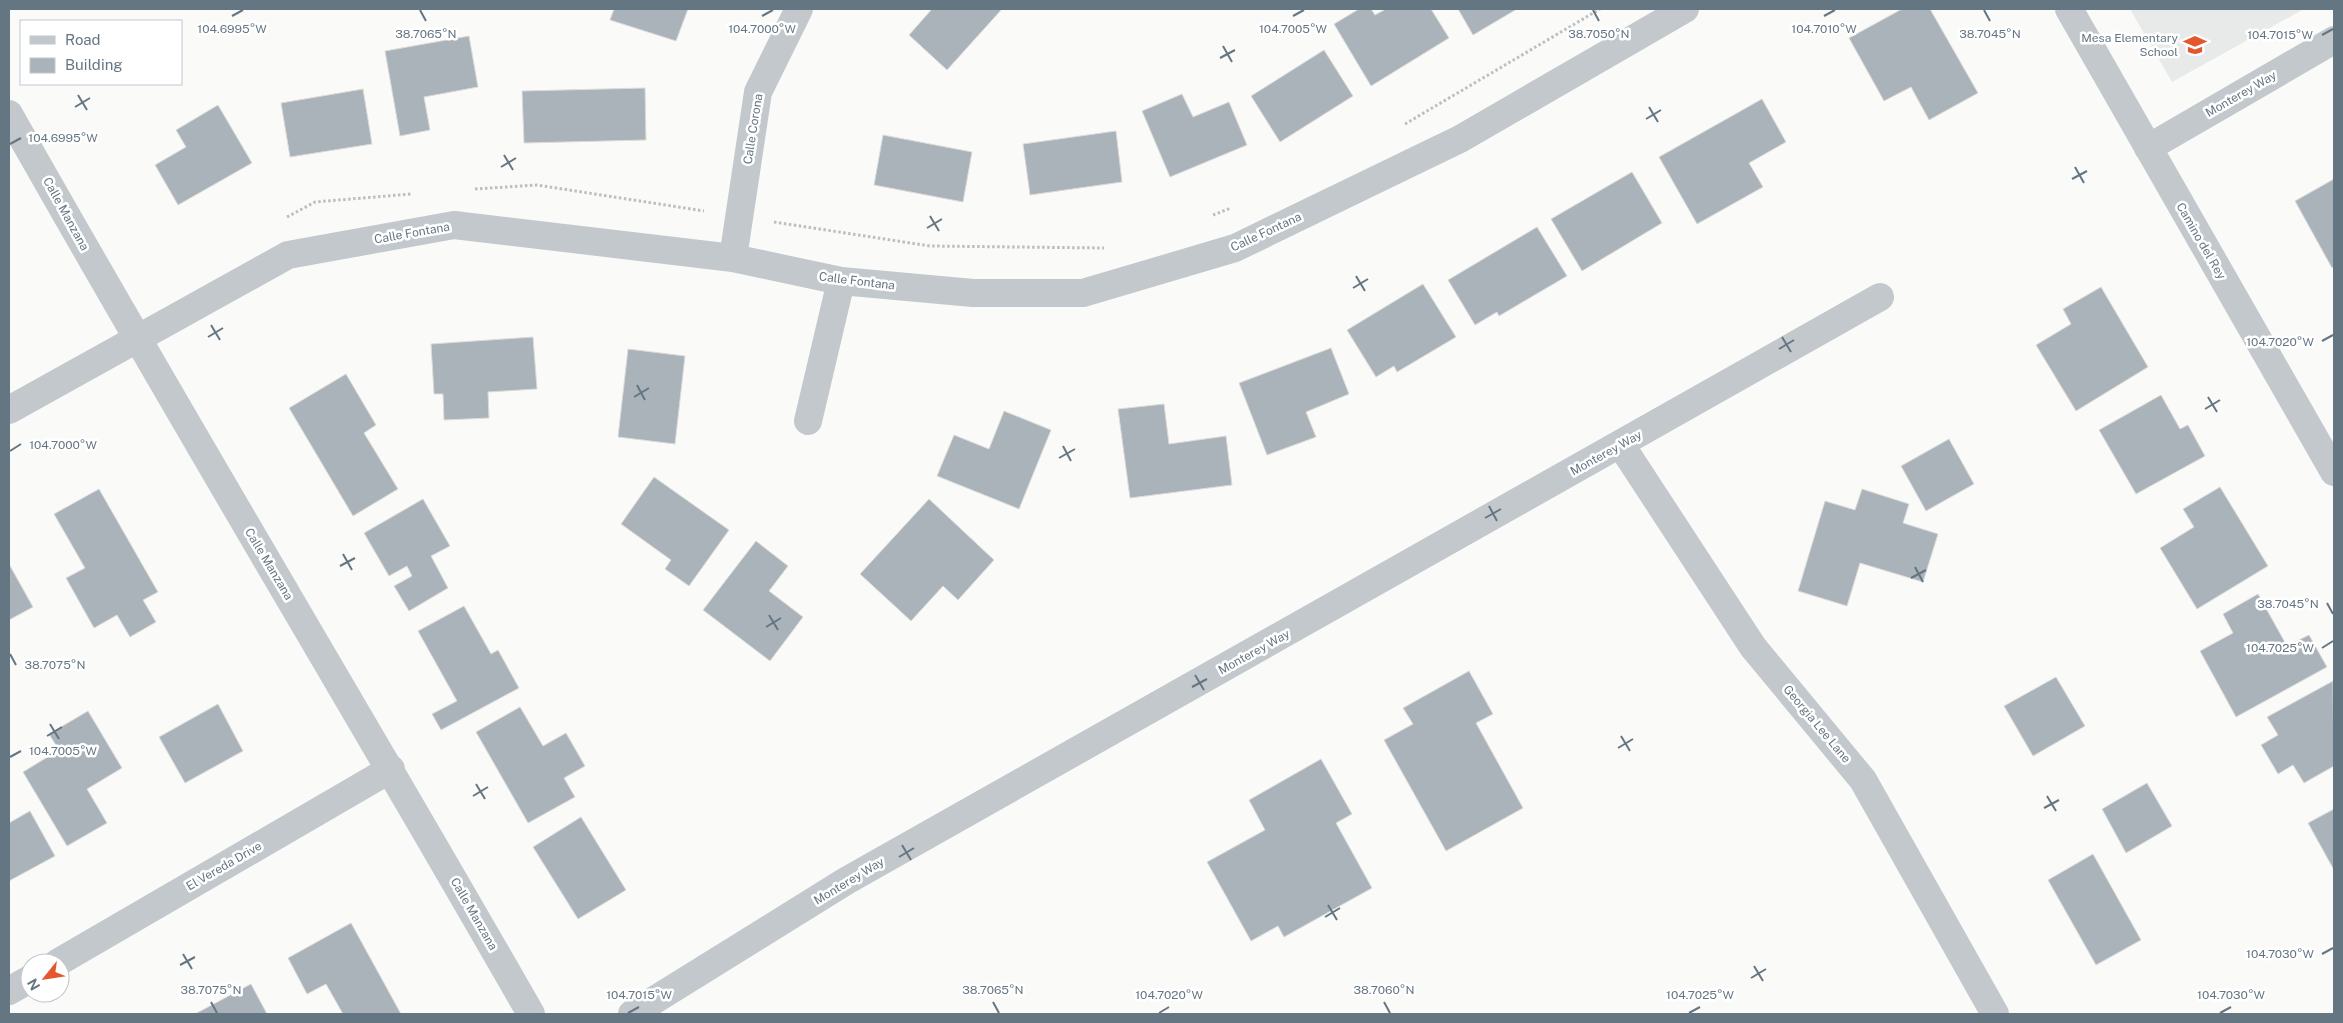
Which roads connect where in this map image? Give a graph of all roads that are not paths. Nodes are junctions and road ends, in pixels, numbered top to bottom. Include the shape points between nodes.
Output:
1 (799, 9) edge
2 (1685, 9) edge
3 (2069, 9) edge
4 (2334, 40) edge
5 (9, 114) edge
6 (2148, 148) junction
7 (733, 258) junction
8 (841, 281) junction
9 (1880, 297) dead end
10 (136, 339) junction
11 (9, 410) edge
12 (808, 421) dead end
13 (1621, 445) junction
14 (2334, 472) edge
15 (391, 769) junction
16 (70, 955) edge
17 (20, 985) edge
18 (9, 991) edge
19 (531, 1014) edge
20 (632, 1014) edge
21 (1995, 1014) edge

1 - 7 street, Calle Corona via 758,92
2 - 8 street, Calle Fontana via 1460,138 1235,248 1083,293 973,293
3 - 6 street, Camino del Rey
4 - 6 street, Monterey Way
5 - 10 street, Calle Manzana
6 - 14 street, Camino del Rey
7 - 8 street, Calle Fontana
7 - 10 street, Calle Fontana via 454,225 288,255
8 - 12 street
9 - 13 street, Monterey Way
10 - 11 street, Calle Fontana
10 - 15 street, Calle Manzana
13 - 20 street, Monterey Way via 846,881
13 - 21 street, Georgia Lee Lane via 1753,647 1864,780
15 - 16 street, El Vereda Drive
15 - 19 street, Calle Manzana
17 - 18 street

